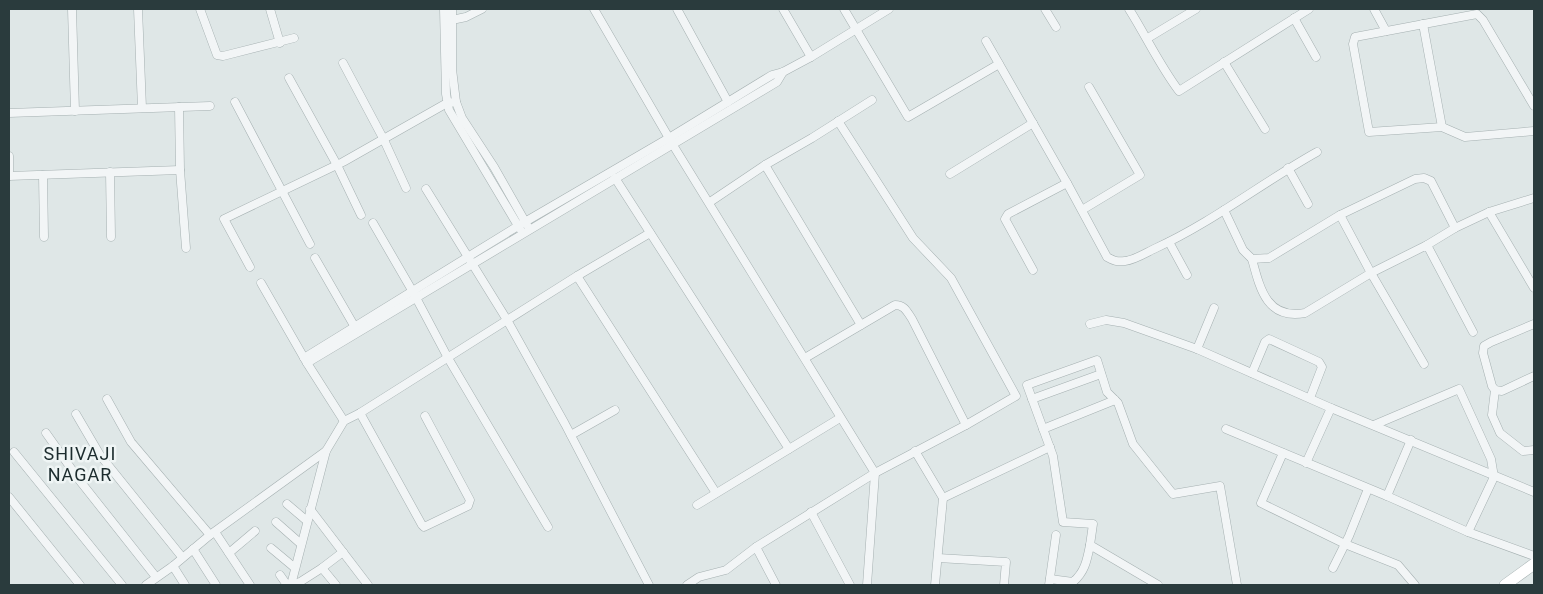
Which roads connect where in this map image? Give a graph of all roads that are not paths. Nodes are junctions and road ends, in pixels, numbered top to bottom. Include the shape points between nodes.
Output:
1 (72, 9) edge
2 (138, 9) edge
3 (200, 9) edge
4 (270, 9) edge
5 (444, 9) edge
6 (452, 9) edge
7 (482, 9) edge
8 (594, 9) edge
9 (677, 9) edge
10 (783, 9) edge
11 (844, 9) edge
12 (889, 9) edge
13 (1045, 9) edge
14 (1129, 9) edge
15 (1196, 9) edge
16 (1309, 9) edge
17 (1374, 9) edge
18 (1294, 18) junction
19 (449, 21) junction
20 (1423, 24) junction
21 (1056, 27) dead end
22 (856, 28) junction
23 (1386, 31) junction
24 (294, 38) dead end
25 (1148, 38) junction
26 (986, 41) dead end
27 (280, 43) junction
28 (811, 57) junction
29 (1316, 57) dead end
30 (1224, 62) junction
31 (343, 63) dead end
32 (999, 64) junction
33 (783, 72) junction
34 (289, 78) dead end
35 (1089, 87) dead end
36 (872, 100) dead end
37 (235, 102) dead end
38 (728, 102) junction
39 (452, 103) junction
40 (210, 106) dead end
41 (1534, 106) edge
42 (179, 107) junction
43 (142, 108) junction
44 (75, 111) junction
45 (9, 113) edge
46 (838, 121) junction
47 (1033, 123) junction
48 (1442, 127) junction
49 (1265, 129) dead end
50 (1534, 130) edge
51 (384, 140) junction
52 (671, 141) junction
53 (1317, 152) dead end
54 (9, 156) edge
55 (337, 164) junction
56 (765, 165) junction
57 (1288, 168) junction
58 (180, 170) junction
59 (110, 172) junction
60 (950, 174) dead end
61 (43, 175) junction
62 (9, 176) edge
63 (616, 178) junction
64 (1067, 183) junction
65 (406, 188) dead end
66 (426, 189) dead end
67 (282, 191) junction
68 (1534, 198) edge
69 (710, 202) junction
70 (1308, 204) dead end
71 (1082, 210) junction
72 (1224, 210) junction
73 (1489, 212) junction
74 (1340, 214) junction
75 (361, 215) dead end
76 (374, 223) dead end
77 (524, 228) junction
78 (1455, 228) junction
79 (650, 233) junction
80 (44, 237) dead end
81 (111, 237) dead end
82 (1169, 242) junction
83 (310, 244) dead end
84 (1427, 245) junction
85 (186, 248) dead end
86 (315, 258) dead end
87 (1252, 259) junction
88 (470, 261) junction
89 (250, 267) dead end
90 (1033, 270) dead end
91 (1371, 273) junction
92 (577, 276) junction
93 (1186, 276) dead end
94 (262, 283) dead end
95 (1534, 288) edge
96 (415, 295) junction
97 (1214, 308) dead end
98 (507, 320) junction
99 (1090, 324) dead end
100 (1534, 324) edge
101 (861, 325) junction
102 (356, 329) junction
103 (1473, 332) dead end
104 (1196, 349) junction
105 (448, 358) junction
106 (805, 358) junction
107 (305, 360) junction
108 (1424, 364) dead end
109 (1252, 373) junction
110 (1101, 374) junction
111 (1534, 376) edge
112 (1495, 390) junction
113 (1310, 398) junction
114 (107, 399) dead end
115 (1032, 399) junction
116 (1115, 400) junction
117 (1331, 408) junction
118 (615, 410) dead end
119 (76, 414) dead end
120 (360, 414) junction
121 (425, 416) dead end
122 (840, 418) junction
123 (344, 421) junction
124 (966, 425) junction
125 (1374, 425) junction
126 (1043, 428) junction
127 (1226, 430) dead end
128 (46, 433) dead end
129 (571, 435) junction
130 (1411, 440) junction
131 (1050, 447) junction
132 (789, 449) junction
133 (1534, 450) edge
134 (326, 451) junction
135 (915, 451) junction
136 (14, 452) dead end
137 (1283, 453) junction
138 (1306, 463) junction
139 (875, 473) junction
140 (1494, 477) junction
141 (1368, 489) junction
142 (1534, 492) edge
143 (716, 493) junction
144 (1387, 496) junction
145 (9, 497) edge
146 (943, 498) junction
147 (287, 504) dead end
148 (697, 506) dead end
149 (310, 509) junction
150 (811, 512) junction
151 (307, 520) junction
152 (276, 522) dead end
153 (548, 527) dead end
154 (255, 531) dead end
155 (1468, 532) junction
156 (212, 533) junction
157 (1056, 534) dead end
158 (301, 544) junction
159 (1345, 544) junction
160 (1090, 545) junction
161 (756, 547) junction
162 (271, 548) dead end
163 (193, 549) junction
164 (343, 552) junction
165 (229, 553) junction
166 (1534, 556) edge
167 (182, 557) junction
168 (938, 558) junction
169 (1534, 564) edge
170 (172, 566) junction
171 (295, 568) junction
172 (322, 568) junction
173 (1333, 568) dead end
174 (280, 575) dead end
175 (156, 577) junction
176 (1050, 582) edge
177 (80, 585) edge
178 (122, 585) edge
179 (147, 585) edge
180 (185, 585) edge
181 (216, 585) edge
182 (250, 585) edge
183 (290, 585) edge
184 (336, 585) edge
185 (368, 585) edge
186 (649, 585) edge
187 (687, 585) edge
188 (776, 585) edge
189 (850, 585) edge
190 (868, 585) edge
191 (935, 585) edge
192 (1004, 585) edge
193 (1159, 585) edge
194 (1237, 585) edge
195 (1415, 585) edge
196 (1505, 585) edge

1 - 44 street
2 - 43 street
3 - 27 street via 217,55
4 - 27 street
5 - 19 street
6 - 19 street
7 - 19 street
8 - 52 street
9 - 38 street
10 - 28 street
11 - 22 street
12 - 22 street
13 - 21 street
14 - 25 street
15 - 25 street
16 - 18 street
17 - 23 street
18 - 29 street
18 - 30 street
19 - 39 street
20 - 23 street
20 - 41 street via 1477,14
20 - 48 street
22 - 28 street
22 - 32 street via 908,117
23 - 48 street via 1355,37 1353,44 1369,132
24 - 27 street
25 - 30 street via 1170,81 1179,91
26 - 32 street
28 - 33 street
30 - 49 street
31 - 51 street
32 - 47 street
33 - 38 street via 772,75
33 - 52 street via 777,82
34 - 55 street
35 - 71 street via 1140,175
36 - 46 street
37 - 67 street
38 - 52 street
39 - 51 street
39 - 77 street via 457,117
40 - 42 street
42 - 43 street
42 - 58 street
43 - 44 street
44 - 45 street
46 - 56 street
46 - 124 street via 913,238 951,278 1016,396
47 - 60 street
47 - 64 street
48 - 50 street via 1464,137
51 - 55 street
51 - 65 street
52 - 63 street
52 - 69 street
52 - 77 street
53 - 57 street
54 - 62 street
55 - 67 street
55 - 75 street
56 - 69 street
56 - 101 street
57 - 70 street
57 - 72 street
58 - 59 street
58 - 85 street
59 - 61 street
59 - 81 street
61 - 62 street
61 - 80 street
63 - 77 street
63 - 79 street
64 - 71 street
64 - 90 street via 1008,214 1005,219
66 - 88 street
67 - 83 street
67 - 89 street via 224,220
68 - 73 street
69 - 106 street
71 - 82 street via 1107,257 1115,262 1127,261
72 - 82 street
72 - 87 street via 1242,250
73 - 78 street
73 - 95 street
74 - 78 street via 1415,179 1424,178 1431,181
74 - 87 street via 1269,258
74 - 91 street
76 - 96 street
77 - 88 street
78 - 84 street
79 - 92 street
79 - 132 street
82 - 93 street
84 - 91 street
84 - 103 street
86 - 102 street
87 - 91 street via 1259,285 1272,306 1294,315 1305,313
88 - 96 street
88 - 98 street
91 - 108 street
92 - 98 street
92 - 143 street
94 - 107 street
96 - 102 street
96 - 105 street
97 - 104 street
98 - 105 street
98 - 129 street
99 - 104 street via 1106,320 1124,323
100 - 112 street via 1484,346 1483,353
101 - 106 street
101 - 124 street via 895,305 904,307
102 - 107 street
104 - 109 street
105 - 120 street
105 - 153 street
106 - 122 street
107 - 123 street
109 - 113 street
109 - 113 street via 1265,342 1270,339 1319,362 1322,367
110 - 115 street
110 - 115 street via 1097,360 1027,385
110 - 116 street via 1107,392
111 - 112 street via 1502,391
112 - 133 street via 1492,415 1500,433 1523,452
113 - 117 street
114 - 156 street via 130,442
115 - 126 street
116 - 126 street
116 - 194 street via 1133,444 1173,494 1220,486
117 - 125 street
117 - 138 street
118 - 129 street
119 - 167 street via 100,455
120 - 121 street via 424,527 468,506 470,500
120 - 123 street
122 - 132 street
122 - 139 street
123 - 134 street
124 - 135 street
125 - 130 street
125 - 140 street via 1459,389 1491,459
126 - 131 street
127 - 137 street
128 - 175 street
129 - 186 street
130 - 140 street
130 - 144 street
131 - 146 street
131 - 160 street via 1063,522 1093,524
132 - 143 street
134 - 149 street
134 - 156 street
135 - 139 street
135 - 146 street
136 - 178 street
137 - 138 street
137 - 159 street via 1261,504
138 - 141 street
139 - 150 street
139 - 190 street
140 - 142 street
140 - 155 street
141 - 144 street
141 - 159 street
143 - 148 street
144 - 155 street
145 - 177 street
146 - 168 street
147 - 151 street
149 - 151 street
149 - 164 street
150 - 161 street
150 - 189 street
151 - 158 street
152 - 158 street
154 - 165 street
155 - 166 street
156 - 163 street
156 - 165 street
157 - 176 street
158 - 171 street
159 - 173 street
159 - 195 street via 1398,564
160 - 176 street via 1085,568 1078,578 1073,582
160 - 193 street
161 - 187 street via 726,570 699,577
161 - 188 street
162 - 171 street
163 - 167 street
163 - 181 street
164 - 172 street
164 - 185 street
165 - 182 street
167 - 170 street
168 - 191 street
168 - 192 street via 1006,562
169 - 196 street
170 - 175 street
170 - 180 street
171 - 183 street
172 - 183 street
172 - 184 street
174 - 183 street
175 - 179 street

